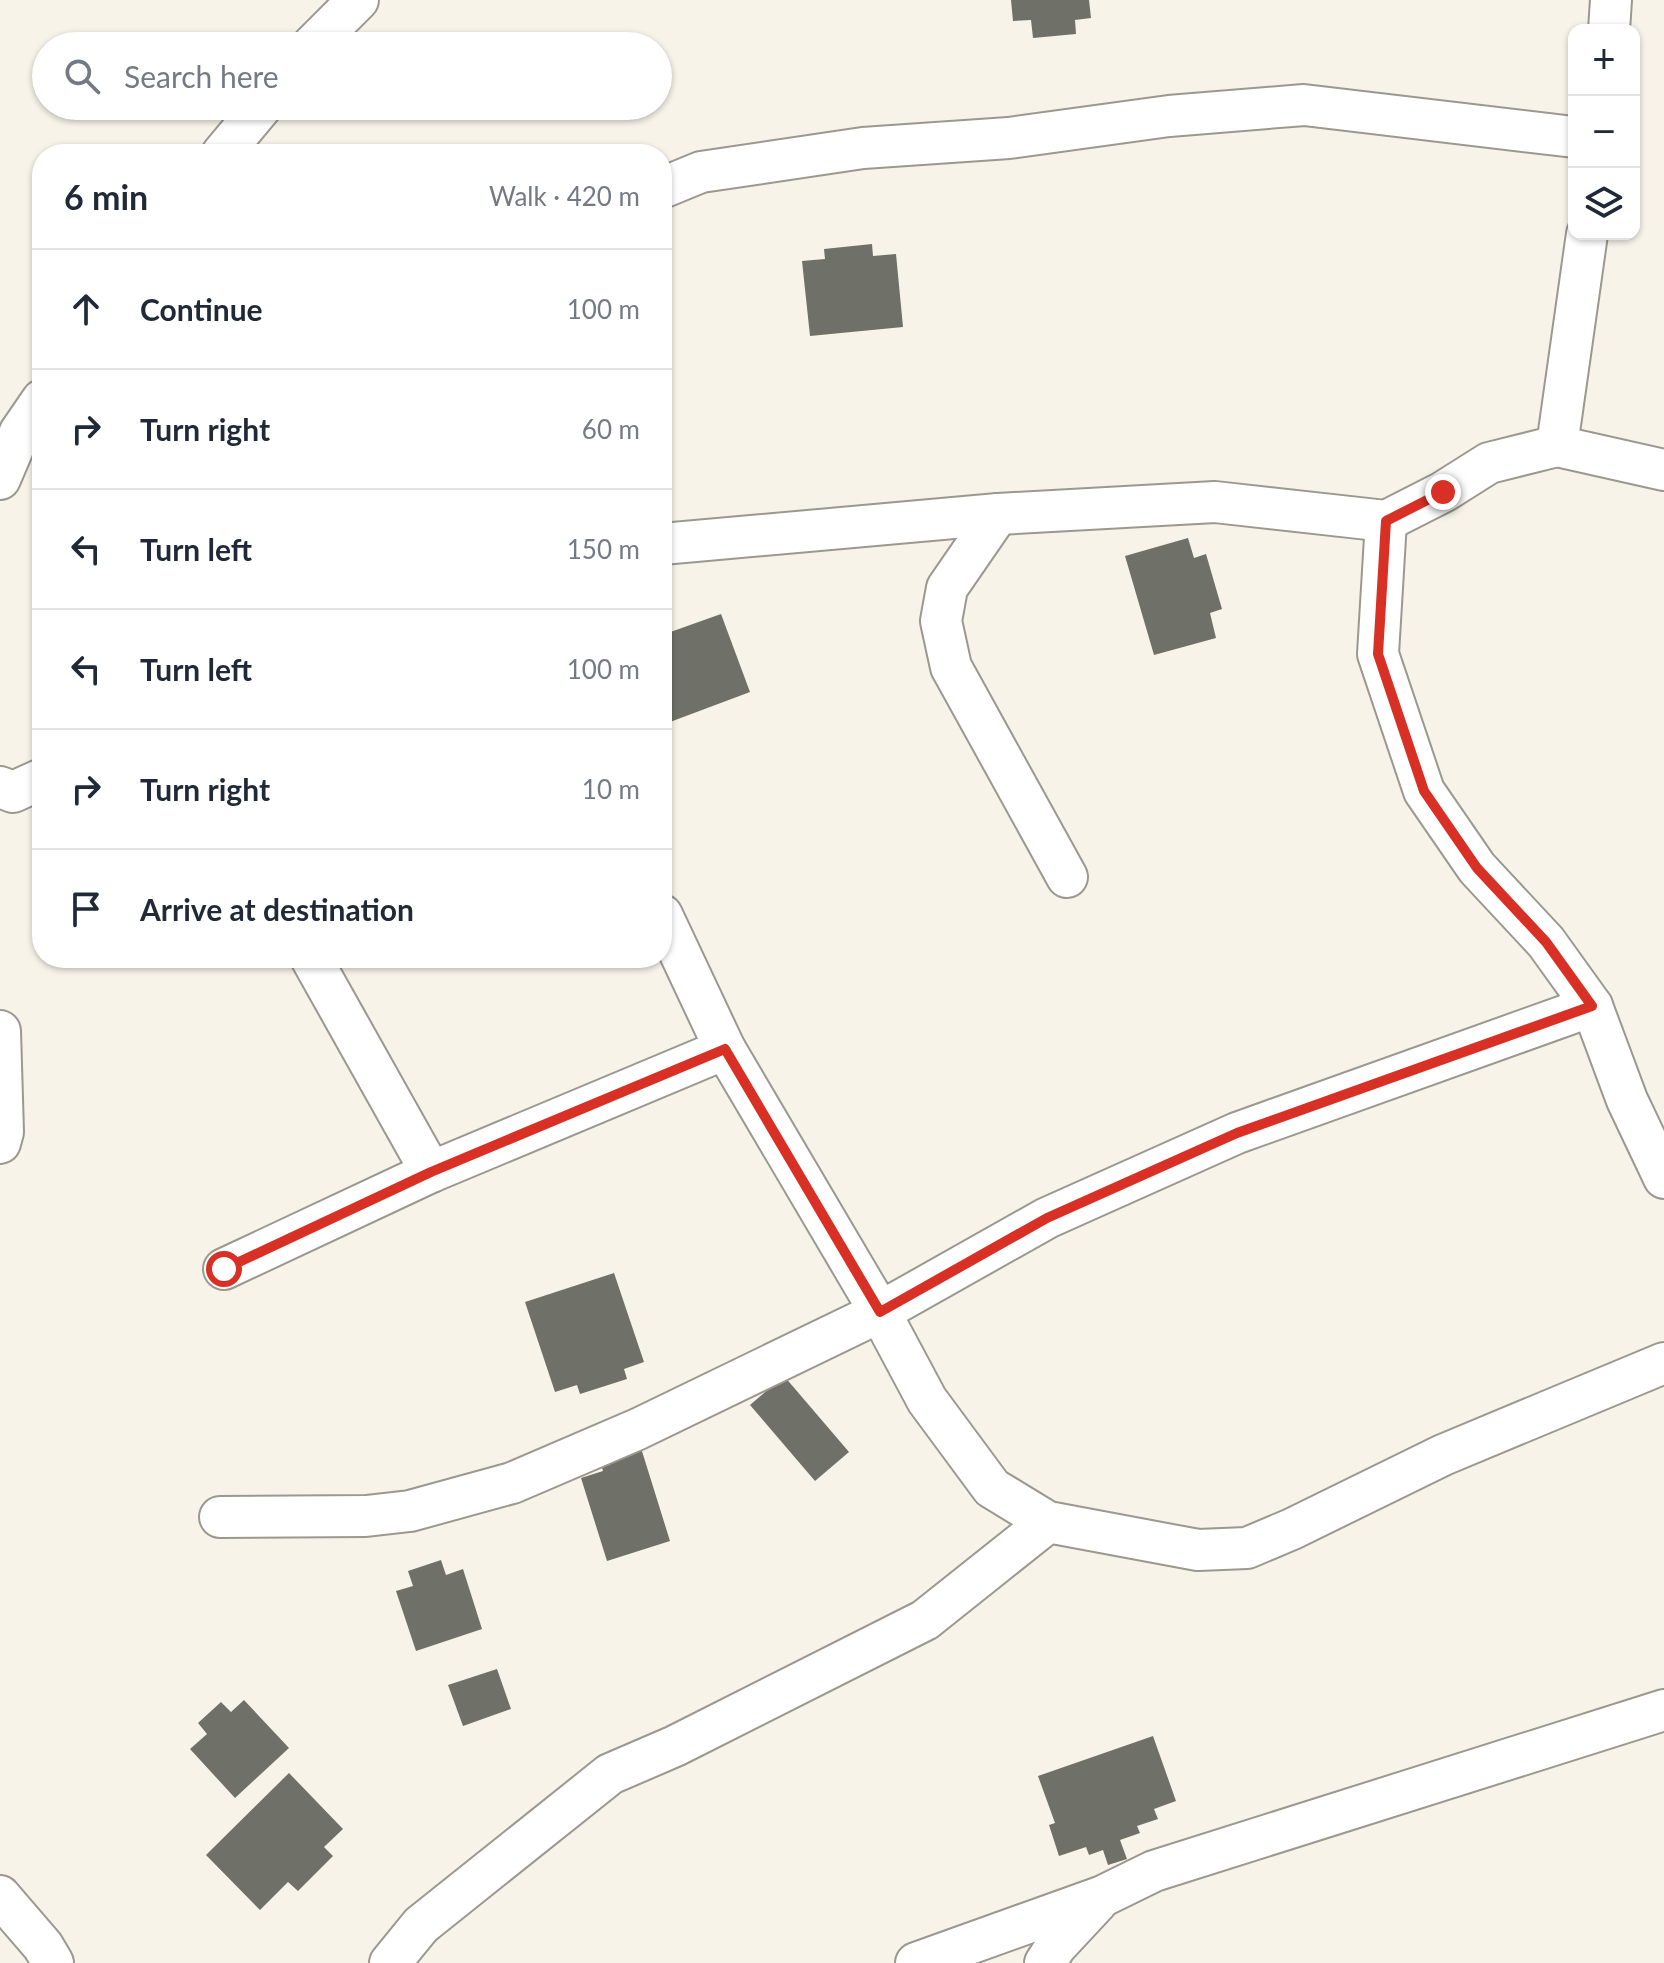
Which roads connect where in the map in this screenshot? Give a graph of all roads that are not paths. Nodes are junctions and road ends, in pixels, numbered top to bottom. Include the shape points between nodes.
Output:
1 (358, 0) edge
2 (1611, 0) edge
3 (1609, 24) edge
4 (326, 32) edge
5 (250, 120) edge
6 (1568, 136) edge
7 (230, 144) edge
8 (672, 184) edge
9 (1586, 240) edge
10 (32, 415) edge
11 (1557, 446) junction
12 (1664, 470) edge
13 (0, 479) edge
14 (998, 514) junction
15 (1386, 521) junction
16 (672, 543) edge
17 (32, 783) edge
18 (0, 787) edge
19 (1067, 877) dead end
20 (672, 936) edge
21 (317, 968) edge
22 (1592, 1006) junction
23 (0, 1031) edge
24 (725, 1049) junction
25 (0, 1143) edge
26 (431, 1172) junction
27 (1664, 1178) edge
28 (224, 1269) dead end
29 (880, 1312) junction
30 (1664, 1363) edge
31 (220, 1517) dead end
32 (1048, 1522) junction
33 (1664, 1710) edge
34 (0, 1896) edge
35 (1103, 1896) junction
36 (53, 1963) edge
37 (390, 1963) edge
38 (916, 1963) edge
39 (1045, 1963) edge

1 - 4 street
2 - 3 street
5 - 7 street
6 - 8 street via 1304,105 1169,116 1009,138 863,148 701,172
9 - 11 street
10 - 13 street
11 - 12 street
11 - 15 street via 1489,463
14 - 15 street via 1215,502
14 - 16 street
14 - 19 street via 947,588 941,621 951,667
15 - 22 street via 1378,654 1424,791 1477,868 1546,942
17 - 18 street via 13,792
20 - 24 street
21 - 26 street
22 - 27 street via 1627,1100
22 - 29 street via 1237,1133 1047,1218
23 - 25 street
24 - 26 street
24 - 29 street
26 - 28 street
29 - 31 street via 638,1429 512,1483 410,1511
29 - 32 street via 927,1400 992,1488
30 - 32 street via 1443,1455 1247,1548 1198,1550
32 - 37 street via 925,1620 610,1774 421,1925
33 - 35 street via 1154,1871
34 - 36 street
35 - 38 street
35 - 39 street

